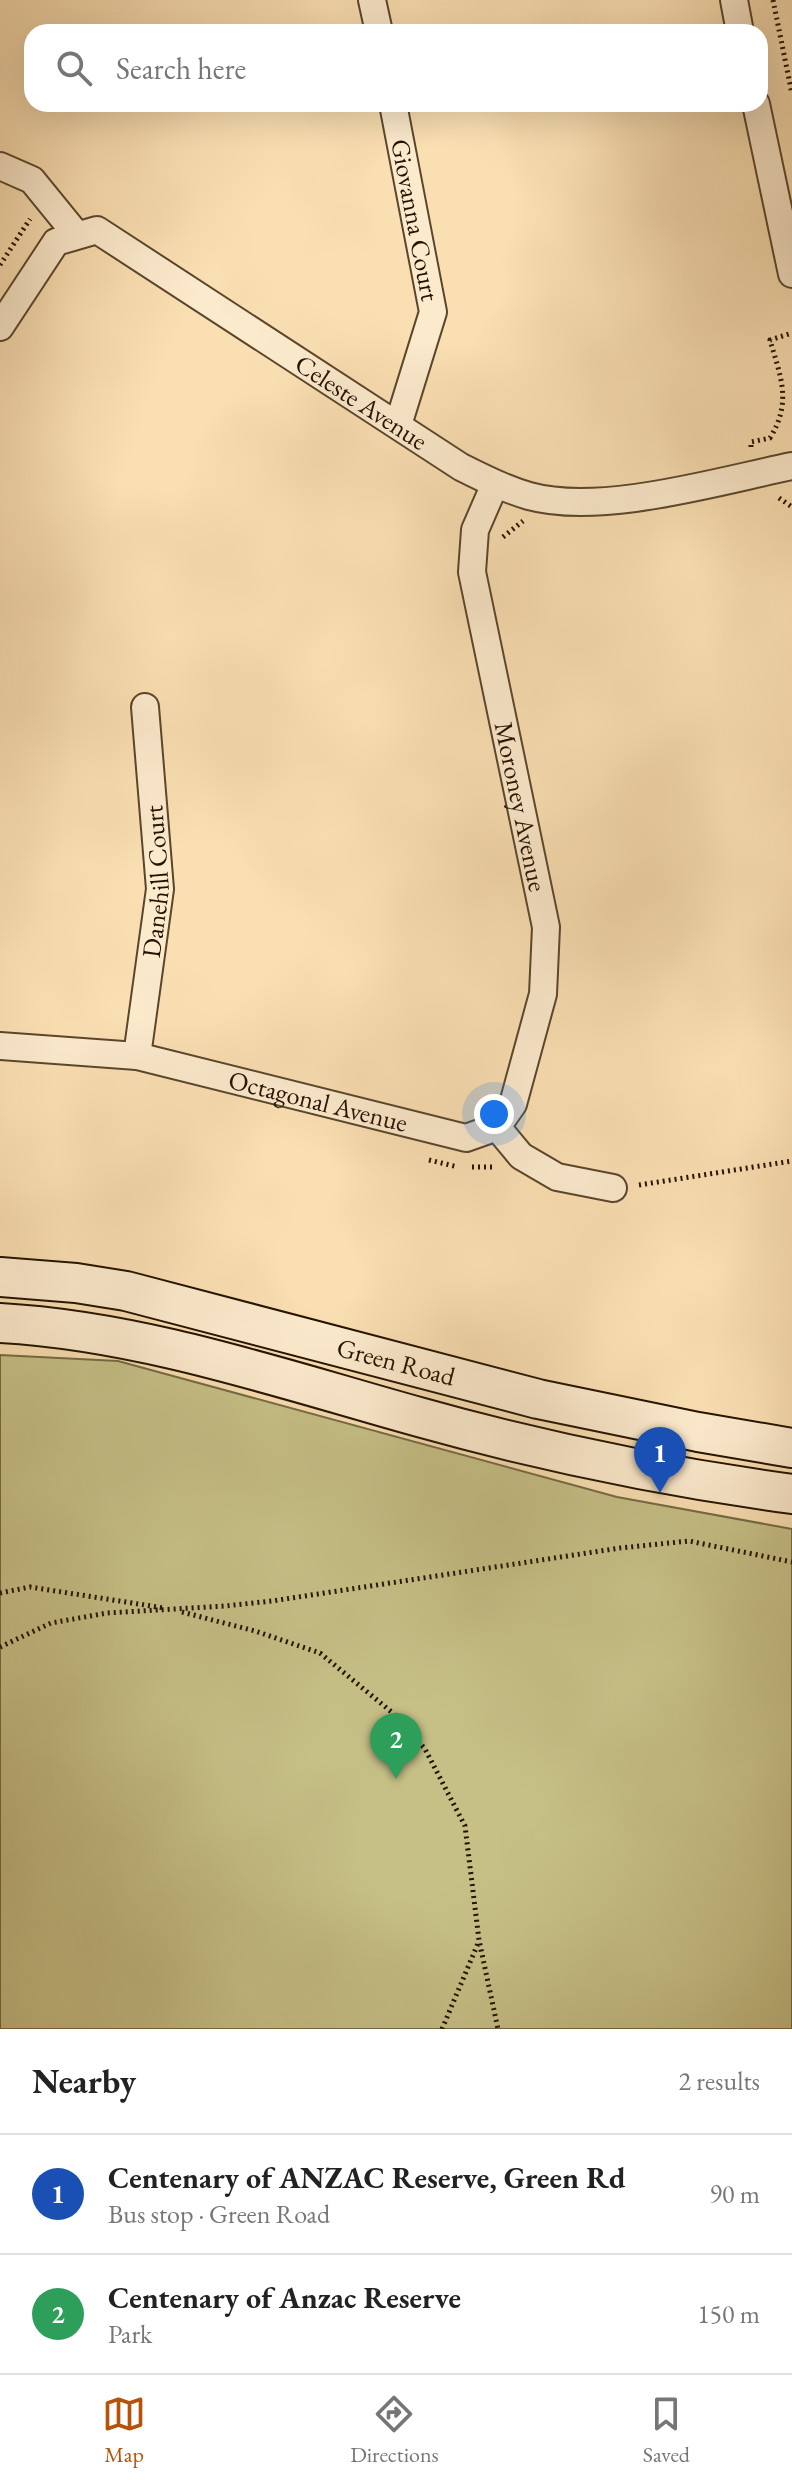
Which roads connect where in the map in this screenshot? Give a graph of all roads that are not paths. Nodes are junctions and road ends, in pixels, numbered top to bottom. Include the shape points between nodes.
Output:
1 (372, 0) edge
2 (734, 0) edge
3 (377, 24) edge
4 (738, 24) edge
5 (395, 112) edge
6 (758, 112) edge
7 (0, 166) edge
8 (76, 234) junction
9 (792, 274) edge
10 (0, 327) edge
11 (398, 425) junction
12 (792, 466) edge
13 (495, 484) junction
14 (145, 707) dead end
15 (0, 1046) edge
16 (137, 1056) junction
17 (497, 1127) junction
18 (613, 1188) road end
19 (0, 1277) edge
20 (0, 1323) edge
21 (792, 1448) edge
22 (792, 1494) edge

1 - 3 street
2 - 4 street
5 - 11 street, Giovanna Court via 433,312
6 - 9 street
7 - 8 street via 32,180
8 - 10 street via 56,242
8 - 11 street, Celeste Avenue via 97,230
11 - 13 street, Celeste Avenue
12 - 13 street, Celeste Avenue via 628,500 560,501
13 - 17 street, Moroney Avenue via 475,530 472,572 546,927 543,994 513,1104
14 - 16 street, Danehill Court via 160,889
15 - 16 street, Octagonal Avenue
16 - 17 street, Octagonal Avenue via 440,1134 466,1138
17 - 18 street via 521,1156 557,1177
19 - 21 main road, Green Road via 139,1294 538,1399
20 - 22 main road, Green Road via 114,1337 525,1444

